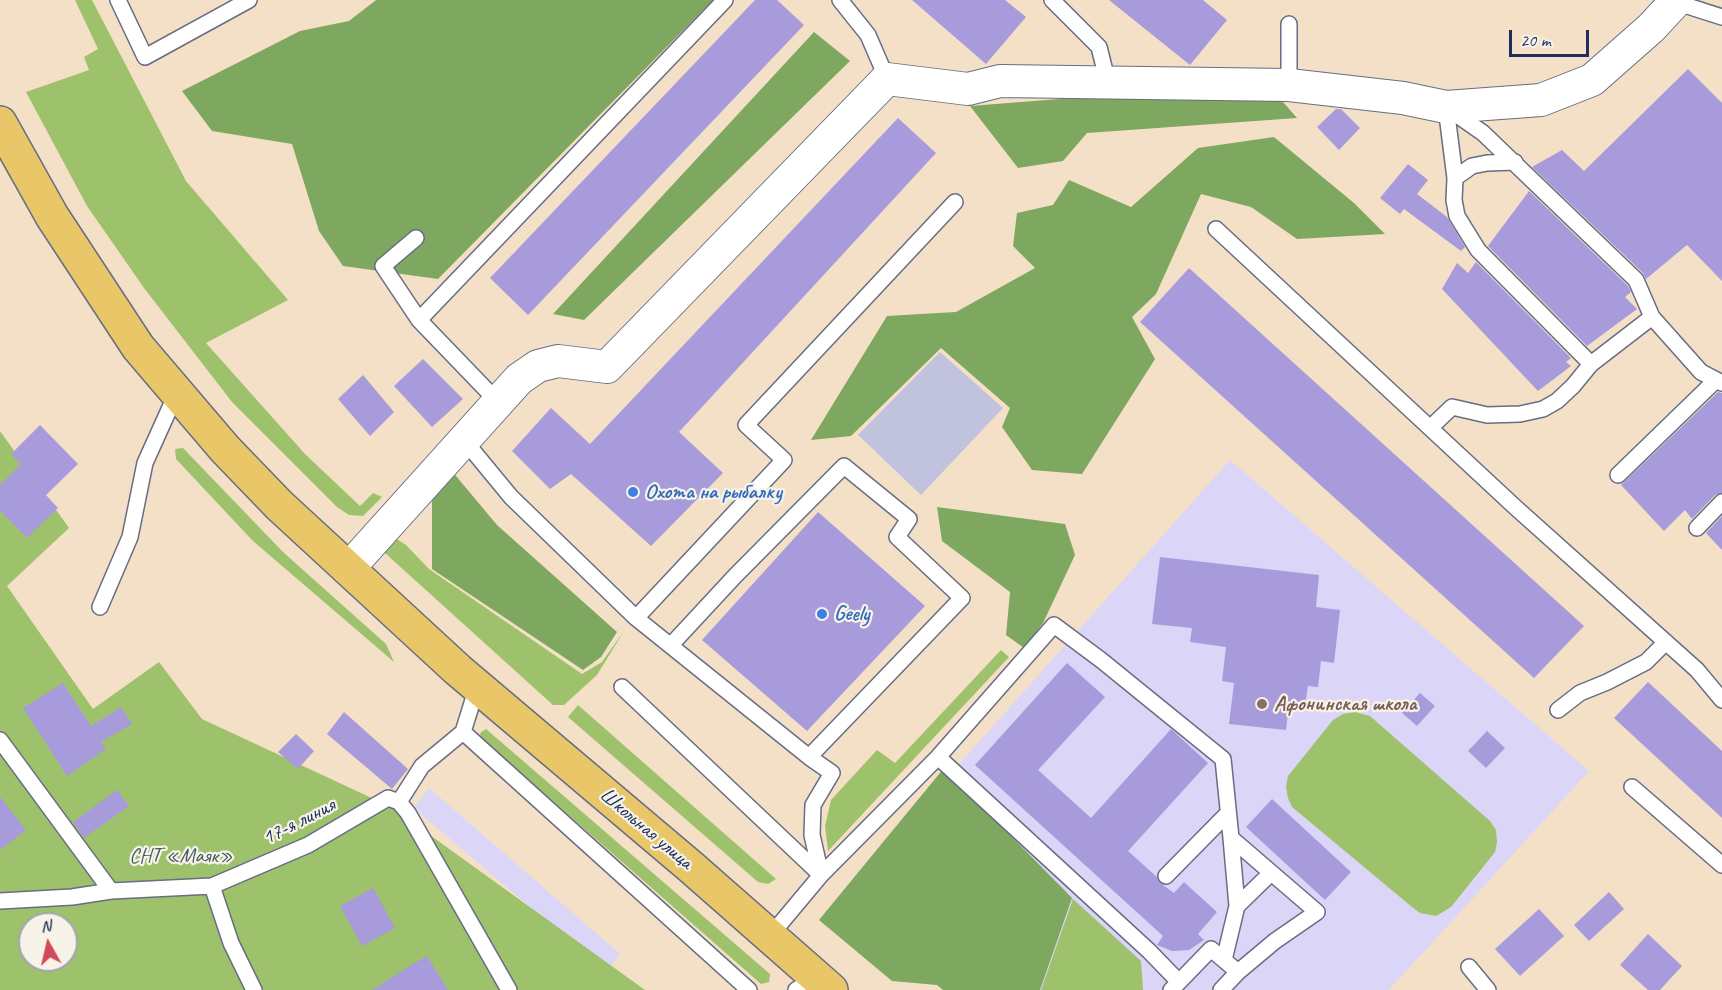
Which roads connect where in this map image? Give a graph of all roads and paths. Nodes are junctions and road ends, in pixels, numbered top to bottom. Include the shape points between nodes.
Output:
1 (118, 0) edge
2 (249, 0) edge
3 (724, 0) edge
4 (840, 0) edge
5 (1052, 0) edge
6 (1676, 1) edge
7 (1722, 17) edge
8 (1289, 24) dead end
9 (887, 79) junction
10 (1108, 83) junction
11 (1289, 85) junction
12 (1446, 107) junction
13 (5, 144) edge
14 (1515, 162) junction
15 (1455, 178) junction
16 (955, 202) dead end
17 (1216, 229) dead end
18 (416, 238) dead end
19 (1652, 317) junction
20 (419, 320) junction
21 (1591, 364) junction
22 (1719, 382) edge
23 (177, 392) junction
24 (498, 402) junction
25 (1430, 428) junction
26 (464, 440) junction
27 (1618, 475) dead end
28 (1722, 502) edge
29 (1697, 528) dead end
30 (348, 569) junction
31 (100, 607) dead end
32 (636, 618) junction
33 (1666, 642) junction
34 (671, 645) junction
35 (468, 678) junction
36 (622, 687) dead end
37 (1722, 700) edge
38 (1558, 710) dead end
39 (463, 732) junction
40 (0, 740) edge
41 (938, 757) junction
42 (809, 758) junction
43 (1632, 787) dead end
44 (399, 802) junction
45 (1228, 813) junction
46 (1231, 838) junction
47 (1722, 865) edge
48 (1271, 873) junction
49 (821, 875) junction
50 (1166, 876) dead end
51 (212, 886) junction
52 (111, 891) junction
53 (0, 901) edge
54 (1237, 906) junction
55 (770, 936) junction
56 (1224, 960) junction
57 (1469, 967) dead end
58 (1238, 972) junction
59 (815, 986) edge
60 (1175, 986) edge
61 (254, 990) edge
62 (509, 990) edge
63 (749, 990) edge
64 (1221, 990) edge
65 (1488, 990) edge

1 - 2 lane via 144,57
3 - 20 lane
4 - 9 lane via 868,35
5 - 10 lane via 1099,47
6 - 7 lane
6 - 12 street via 1592,80 1541,100
8 - 11 lane
9 - 10 street via 968,89 1000,81
9 - 24 street via 607,366 558,361 538,366 519,379
10 - 11 street
11 - 12 street
12 - 14 lane
12 - 15 lane
13 - 23 main road, Школьная улица via 138,347
14 - 15 lane via 1472,166
14 - 19 lane via 1636,280
15 - 21 lane via 1457,216 1478,250
16 - 32 lane via 746,425 784,460
17 - 25 lane
18 - 20 lane via 382,266
19 - 21 lane
19 - 22 lane via 1701,372
20 - 24 lane
21 - 25 lane via 1557,401 1543,408 1520,414 1487,415 1452,407
22 - 27 lane
23 - 30 main road, Школьная улица via 279,505
23 - 31 lane via 145,463 130,537
24 - 26 street
25 - 33 lane
26 - 30 street
26 - 32 lane via 511,497
28 - 29 lane
30 - 35 main road, Школьная улица
32 - 34 lane
33 - 37 lane
33 - 38 lane via 1646,662 1580,693
34 - 42 lane
34 - 42 lane via 844,466 909,519 897,537 962,598
35 - 39 lane
35 - 55 main road, Школьная улица
36 - 49 lane
39 - 44 lane via 422,766
39 - 63 lane
40 - 52 lane
41 - 45 lane via 1054,625 1223,759
41 - 49 lane
41 - 60 lane via 1149,951
42 - 49 lane via 832,772 813,804 812,835
43 - 47 lane
44 - 51 lane, 17-я линия via 388,798 308,845
44 - 62 lane
45 - 46 lane
45 - 50 lane
46 - 48 lane
46 - 54 lane
48 - 54 lane
48 - 58 lane via 1317,912
49 - 55 lane
51 - 52 lane, 17-я линия
51 - 61 lane via 231,943
52 - 53 lane, 17-я линия
54 - 56 lane
55 - 59 main road, Школьная улица
56 - 58 lane
56 - 60 lane via 1211,949
57 - 65 lane
58 - 64 lane

